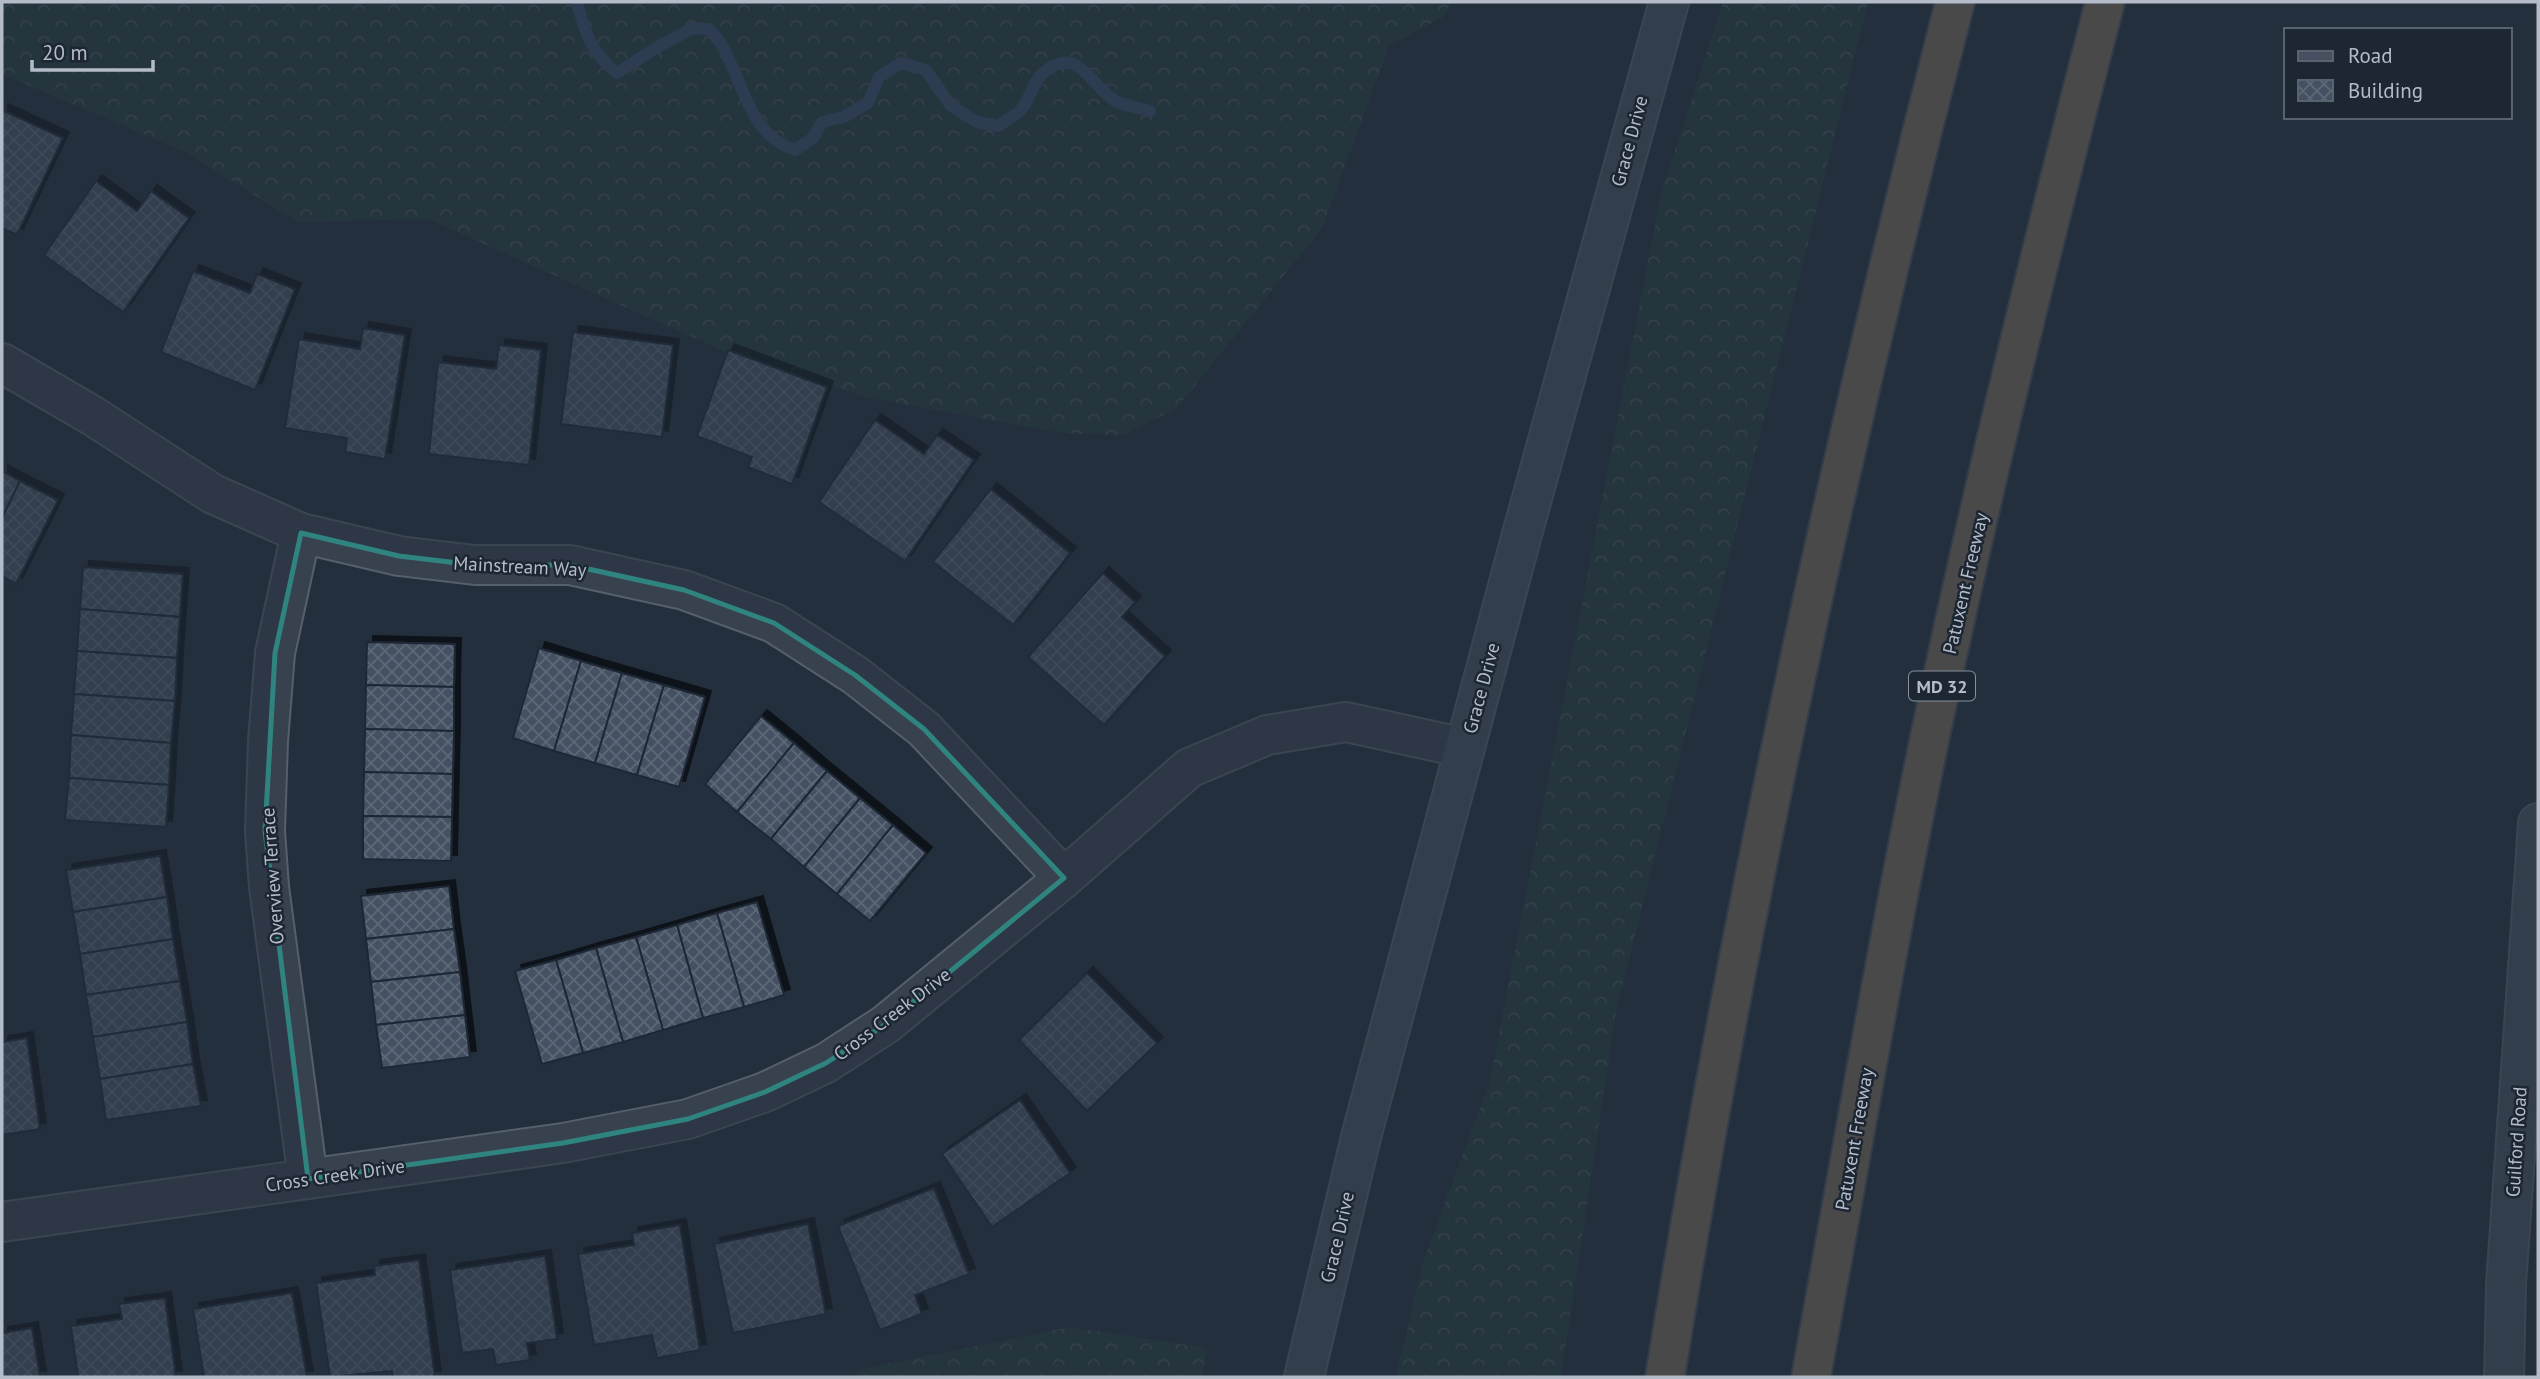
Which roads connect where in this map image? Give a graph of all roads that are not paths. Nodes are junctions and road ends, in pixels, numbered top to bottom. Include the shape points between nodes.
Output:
1 (1669, 2) edge
2 (1955, 2) edge
3 (2105, 2) edge
4 (2, 363) edge
5 (301, 533) junction
6 (1465, 748) junction
7 (2538, 823) edge
8 (1064, 878) junction
9 (308, 1179) junction
10 (2, 1222) edge
11 (1304, 1377) edge
12 (1665, 1377) edge
13 (1811, 1377) edge
14 (2504, 1377) edge

1 - 6 street, Grace Drive
2 - 12 highway via 1851,423 1790,702 1731,995
3 - 13 highway, Patuxent Freeway / MD 32 via 2060,175 1927,752
4 - 5 street, Mainstream Way via 213,494
5 - 8 street, Mainstream Way via 411,558 475,565 570,565 684,590 774,623 855,675 924,729
5 - 9 street, Overview Terrace via 275,653 265,831
6 - 8 street, Cross Creek Drive via 1346,722 1267,735 1189,768
6 - 11 street, Grace Drive via 1361,1137
7 - 14 street, Guilford Road via 2506,1285
8 - 9 street, Cross Creek Drive via 886,1024 826,1063 765,1092 688,1119
9 - 10 street, Cross Creek Drive

